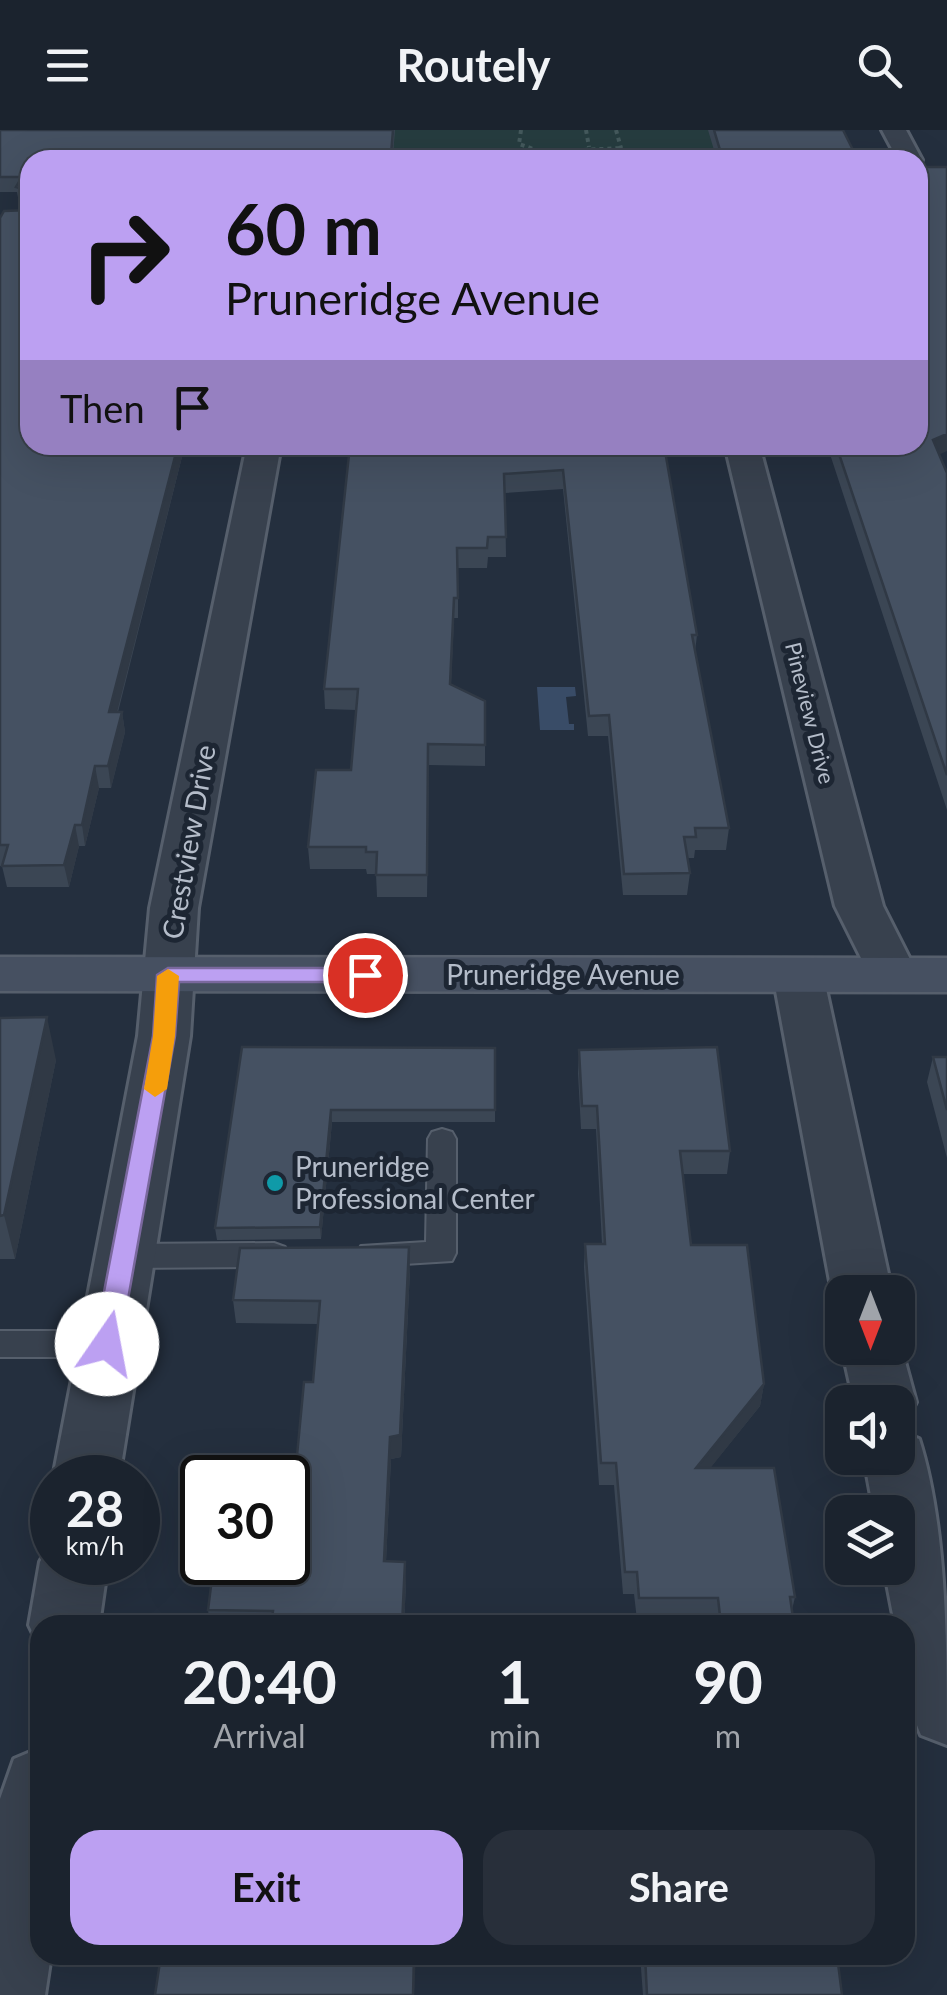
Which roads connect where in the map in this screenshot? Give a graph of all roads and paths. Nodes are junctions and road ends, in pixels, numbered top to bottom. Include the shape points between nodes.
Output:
1 (520, 130) edge
2 (586, 130) edge
3 (616, 130) edge
4 (588, 148) junction
5 (621, 148) junction
6 (531, 150) edge
7 (551, 150) edge
8 (625, 150) edge
9 (262, 455) edge
10 (745, 455) edge
11 (0, 974) edge
12 (168, 975) junction
13 (798, 975) junction
14 (893, 975) junction
15 (947, 975) edge
16 (442, 1139) dead end
17 (342, 1254) edge
18 (303, 1255) edge
19 (126, 1256) junction
20 (859, 1275) edge
21 (0, 1344) edge
22 (107, 1344) junction
23 (90, 1455) edge
24 (899, 1475) edge
25 (70, 1585) edge
26 (66, 1615) edge
27 (947, 1711) edge
28 (30, 1816) edge
29 (14, 1866) edge
30 (5, 1995) edge

1 - 6 path via 519,144
2 - 4 path
3 - 5 path
4 - 5 path
4 - 7 path
5 - 8 path
9 - 12 street, Crestview Drive via 175,902
10 - 14 street, Pineview Drive via 859,906
11 - 12 main road, Pruneridge Avenue
12 - 13 main road, Pruneridge Avenue
12 - 19 street, Crestview Drive via 164,1036
13 - 14 main road, Pruneridge Avenue
13 - 20 street
14 - 15 main road, Pruneridge Avenue
16 - 17 lane via 441,1254
18 - 19 lane
19 - 22 street, Crestview Drive
21 - 22 lane
22 - 23 street, Crestview Drive
24 - 27 street
25 - 26 street
28 - 29 street
29 - 30 street

